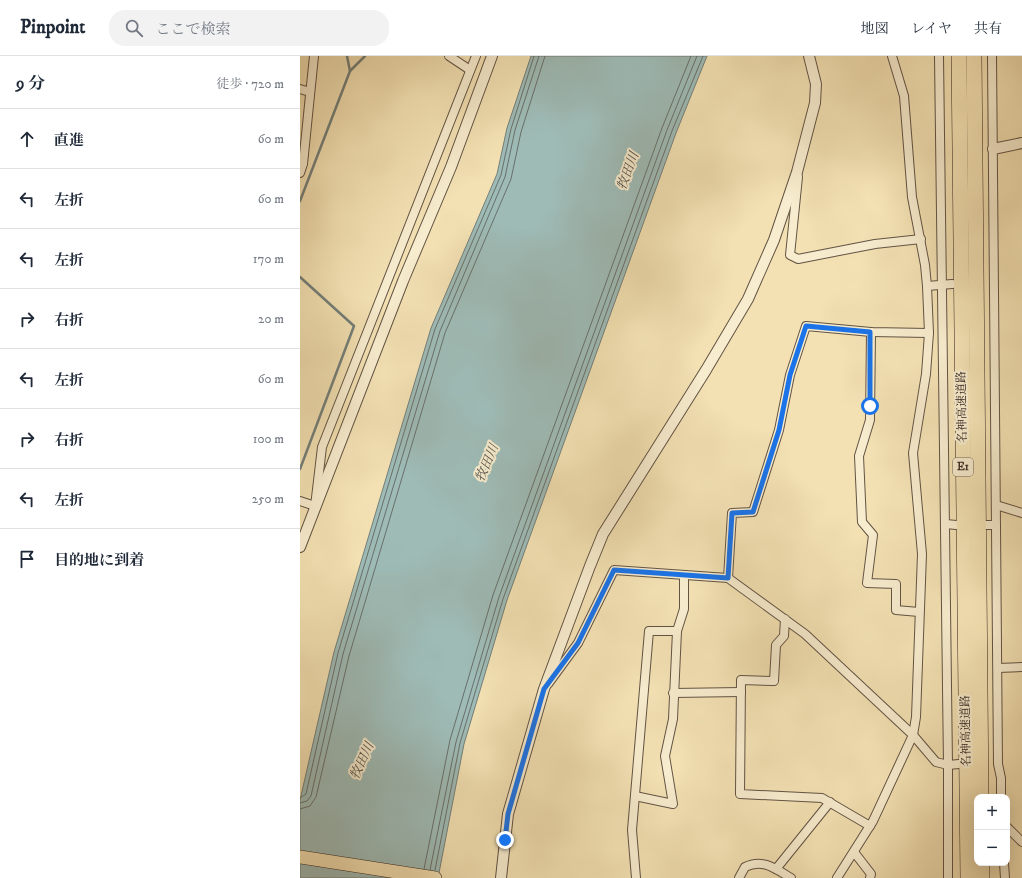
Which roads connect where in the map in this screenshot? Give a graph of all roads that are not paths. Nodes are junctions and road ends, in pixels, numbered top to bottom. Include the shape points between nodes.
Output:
1 (314, 56) edge
2 (449, 56) edge
3 (476, 56) edge
4 (492, 56) edge
5 (809, 56) edge
6 (892, 56) edge
7 (939, 56) edge
8 (959, 56) edge
9 (974, 56) edge
10 (992, 56) edge
11 (470, 70) junction
12 (300, 89) edge
13 (310, 92) junction
14 (1022, 143) edge
15 (993, 149) junction
16 (797, 172) junction
17 (300, 173) edge
18 (921, 239) junction
19 (943, 284) junction
20 (952, 284) dead end
21 (983, 284) dead end
22 (993, 284) junction
23 (928, 286) junction
24 (870, 332) junction
25 (929, 333) junction
26 (300, 501) edge
27 (996, 505) junction
28 (315, 506) junction
29 (1022, 513) edge
30 (946, 524) junction
31 (956, 524) dead end
32 (986, 525) dead end
33 (996, 525) junction
34 (300, 547) edge
35 (684, 575) junction
36 (728, 578) junction
37 (919, 612) junction
38 (785, 619) junction
39 (677, 631) junction
40 (1022, 667) edge
41 (998, 668) junction
42 (544, 689) junction
43 (673, 692) junction
44 (741, 692) junction
45 (913, 735) junction
46 (959, 764) dead end
47 (988, 764) dead end
48 (998, 764) junction
49 (948, 765) junction
50 (981, 794) edge
51 (1001, 794) edge
52 (635, 796) junction
53 (830, 802) junction
54 (870, 826) junction
55 (1010, 830) edge
56 (1022, 842) edge
57 (854, 852) junction
58 (300, 857) edge
59 (982, 866) edge
60 (1004, 866) edge
61 (776, 869) junction
62 (435, 878) edge
63 (502, 878) edge
64 (636, 878) edge
65 (739, 878) edge
66 (791, 878) edge
67 (837, 878) edge
68 (870, 878) edge
69 (948, 878) edge
70 (968, 878) edge
71 (982, 878) edge
72 (1005, 878) edge

1 - 13 street
2 - 11 street
3 - 11 street
4 - 28 street via 456,154
5 - 16 street via 816,84 815,103
6 - 18 street via 904,96 912,197
7 - 19 street
8 - 70 highway, 名神高速道路 / E1
9 - 50 highway, 名神高速道路 / E1
10 - 15 street
11 - 28 street via 322,447
12 - 13 street
13 - 17 street
14 - 15 street
15 - 22 street
16 - 18 street via 790,255 798,259 875,244
16 - 42 street via 774,240 748,299 603,534
18 - 23 street
19 - 20 street
19 - 23 street
19 - 30 street
21 - 22 street
22 - 27 street
23 - 25 street
24 - 25 street
24 - 36 street via 806,326 790,375 779,430 753,512 732,513
24 - 37 street via 870,420 859,456 862,522 873,535 867,583 896,584 896,610
25 - 37 street via 926,374 913,453 922,554
26 - 28 street
27 - 29 street
27 - 33 street
28 - 34 street
30 - 31 street
30 - 49 street
32 - 33 street
33 - 41 street
35 - 36 street
35 - 39 street via 684,609
35 - 42 street via 614,570 578,643
36 - 38 street
37 - 45 street via 916,717
38 - 44 street via 784,636 776,645 774,681 741,680
38 - 45 street via 805,634
39 - 43 street
39 - 52 street via 649,631
40 - 41 street
41 - 48 street
42 - 63 street via 508,814
43 - 44 street
43 - 52 street via 673,719 665,756 674,804
44 - 53 street via 740,794 813,797
45 - 49 street via 936,762
45 - 54 street
46 - 49 street
47 - 48 street
48 - 51 street
49 - 69 street
52 - 64 street via 632,830
53 - 54 street
53 - 61 street
54 - 57 street
55 - 56 street
57 - 67 street
57 - 68 street via 871,874
58 - 62 main road
59 - 71 highway
60 - 72 street
61 - 65 street via 769,864 751,864
61 - 66 street

